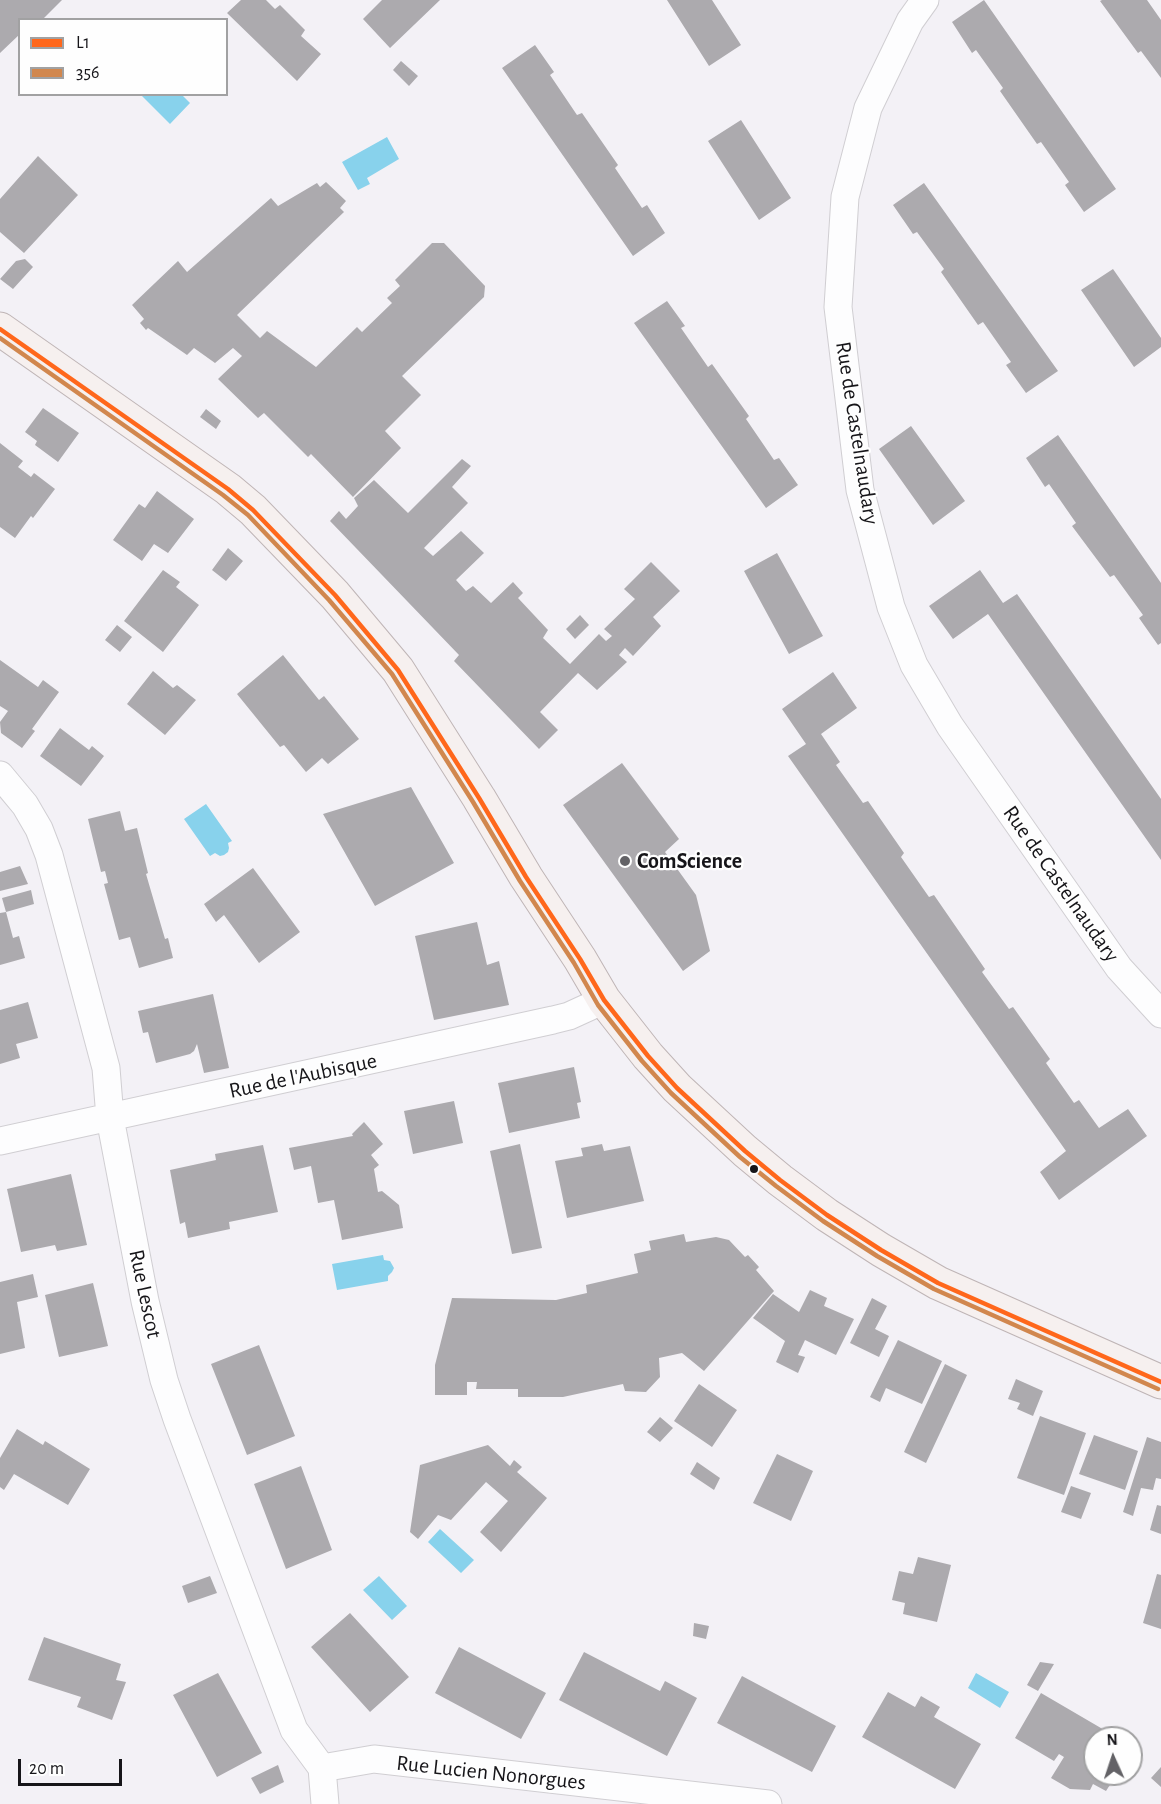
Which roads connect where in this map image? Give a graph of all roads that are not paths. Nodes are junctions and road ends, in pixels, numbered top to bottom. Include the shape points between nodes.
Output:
1 (925, 0) edge
2 (0, 329) edge
3 (0, 775) edge
4 (604, 1000) junction
5 (1161, 1014) edge
6 (110, 1118) junction
7 (0, 1141) edge
8 (1161, 1382) edge
9 (322, 1768) junction
10 (325, 1804) edge
11 (768, 1804) edge

1 - 5 street, Rue de Castelnaudary via 910,21 868,108 845,197 838,307 860,490 891,607 914,664 950,726 1119,968
2 - 4 main road via 228,489 335,595 398,670
3 - 6 street, Rue Lescot via 25,805 50,855 106,1068
4 - 6 street, Rue de l'Aubisque via 553,1020
4 - 8 main road via 677,1088 745,1151 827,1215 938,1283
6 - 7 street, Rue de l'Aubisque
6 - 9 street, Rue Lescot via 164,1380 294,1730
9 - 10 street
9 - 11 street, Rue Lucien Nonorgues via 374,1759

